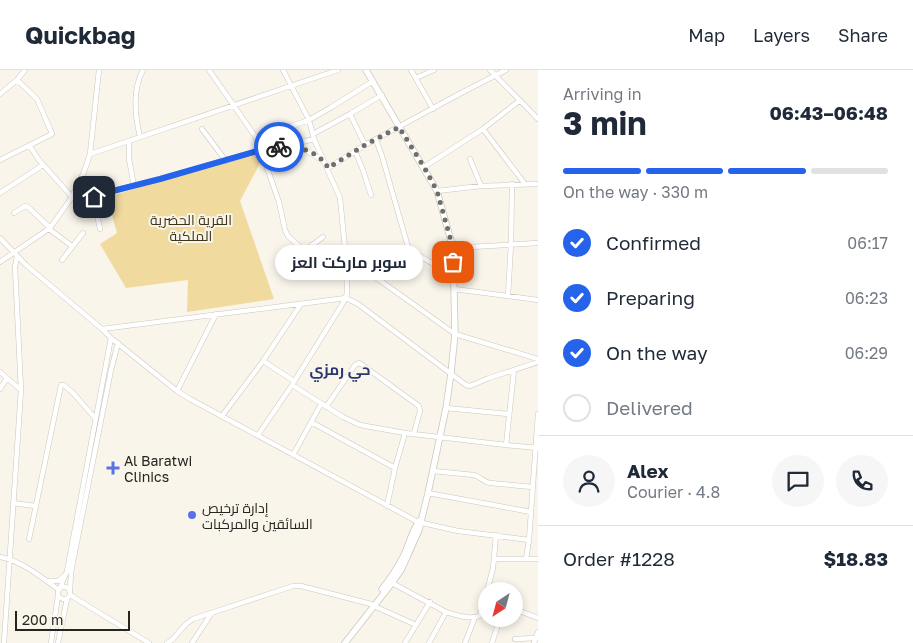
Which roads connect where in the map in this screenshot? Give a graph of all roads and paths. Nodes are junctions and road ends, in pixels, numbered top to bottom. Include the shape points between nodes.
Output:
1 (25, 70) edge
2 (99, 70) edge
3 (143, 70) edge
4 (209, 70) edge
5 (283, 70) edge
6 (313, 70) edge
7 (338, 70) edge
8 (366, 70) edge
9 (412, 70) edge
10 (434, 70) edge
11 (490, 70) edge
12 (506, 70) edge
13 (495, 76) junction
14 (316, 77) junction
15 (416, 78) junction
16 (17, 80) junction
17 (373, 81) junction
18 (292, 86) junction
19 (0, 94) edge
20 (382, 95) junction
21 (520, 101) junction
22 (233, 105) junction
23 (433, 109) junction
24 (350, 114) junction
25 (538, 119) edge
26 (309, 120) junction
27 (399, 127) junction
28 (202, 129) dead end
29 (483, 129) junction
30 (314, 136) junction
31 (140, 137) junction
32 (256, 138) junction
33 (376, 140) junction
34 (129, 141) junction
35 (29, 145) junction
36 (365, 145) junction
37 (286, 146) junction
38 (264, 149) junction
39 (355, 152) junction
40 (90, 154) junction
41 (470, 159) dead end
42 (0, 160) edge
43 (226, 161) junction
44 (324, 162) junction
45 (43, 165) junction
46 (424, 167) junction
47 (328, 168) junction
48 (512, 184) junction
49 (524, 184) junction
50 (538, 184) edge
51 (134, 186) junction
52 (481, 186) junction
53 (437, 191) junction
54 (0, 193) edge
55 (371, 195) dead end
56 (72, 197) junction
57 (14, 213) dead end
58 (50, 228) junction
59 (100, 229) dead end
60 (83, 233) dead end
61 (323, 237) dead end
62 (0, 238) edge
63 (538, 243) edge
64 (511, 244) junction
65 (72, 246) junction
66 (408, 247) junction
67 (453, 248) junction
68 (15, 255) junction
69 (346, 259) junction
70 (62, 260) dead end
71 (0, 262) edge
72 (453, 275) junction
73 (378, 279) junction
74 (454, 289) junction
75 (508, 296) junction
76 (346, 298) junction
77 (538, 300) edge
78 (301, 304) junction
79 (216, 314) junction
80 (102, 329) junction
81 (455, 334) junction
82 (111, 338) junction
83 (118, 344) junction
84 (263, 361) junction
85 (538, 361) edge
86 (514, 370) junction
87 (0, 372) edge
88 (452, 373) junction
89 (7, 378) junction
90 (293, 383) junction
91 (0, 389) edge
92 (21, 390) junction
93 (177, 390) junction
94 (324, 405) junction
95 (446, 408) junction
96 (508, 414) junction
97 (538, 414) edge
98 (222, 416) junction
99 (96, 418) junction
100 (311, 422) junction
101 (405, 433) junction
102 (414, 434) junction
103 (258, 435) junction
104 (440, 436) junction
105 (506, 445) junction
106 (537, 448) edge
107 (293, 454) junction
108 (394, 468) junction
109 (433, 471) junction
110 (535, 485) edge
111 (428, 493) junction
112 (13, 502) junction
113 (35, 506) junction
114 (387, 506) junction
115 (531, 512) junction
116 (420, 522) junction
117 (496, 535) junction
118 (28, 539) dead end
119 (529, 540) junction
120 (0, 557) edge
121 (405, 557) junction
122 (10, 559) junction
123 (494, 559) junction
124 (526, 559) junction
125 (538, 559) edge
126 (66, 574) junction
127 (47, 581) junction
128 (488, 582) edge
129 (392, 583) junction
130 (60, 589) junction
131 (69, 595) junction
132 (58, 596) junction
133 (430, 602) junction
134 (372, 605) junction
135 (446, 612) junction
136 (523, 612) edge
137 (211, 614) junction
138 (478, 616) joint
139 (538, 618) edge
140 (416, 626) junction
141 (497, 628) edge
142 (538, 632) edge
143 (515, 639) dead end
144 (535, 640) edge
145 (4, 643) edge
146 (51, 643) edge
147 (58, 643) edge
148 (150, 643) edge
149 (167, 643) edge
150 (192, 643) edge
151 (343, 643) edge
152 (405, 643) edge
153 (430, 643) edge
154 (465, 643) edge
155 (492, 643) edge

1 - 16 street
2 - 40 street
3 - 31 street via 138,79 136,100
4 - 22 street
5 - 18 street
6 - 14 street
7 - 14 street
8 - 17 street
9 - 15 street
10 - 15 street
11 - 13 street
12 - 13 street
13 - 21 street
13 - 23 street
14 - 18 street
15 - 23 street
16 - 19 street
16 - 35 street via 37,99 52,132
17 - 20 street
17 - 26 street
18 - 22 street
18 - 26 street
20 - 24 street
20 - 27 street
21 - 25 street
21 - 29 street
22 - 31 street
22 - 32 street
23 - 27 street
24 - 30 street
24 - 36 street
26 - 30 street
26 - 32 street
27 - 33 street
27 - 46 street
28 - 43 street
29 - 46 street
29 - 49 street
30 - 37 street
30 - 44 street
31 - 34 street
32 - 38 street
33 - 36 street
33 - 66 street
34 - 40 street
34 - 51 street
35 - 42 street
35 - 45 street
36 - 39 street
37 - 38 street
37 - 44 street via 306,150
38 - 43 street
38 - 61 street via 264,160 288,236 305,249
39 - 47 street
39 - 55 street
40 - 56 street
41 - 52 street
43 - 51 street
44 - 47 street
45 - 54 street
45 - 56 street
46 - 53 street
47 - 69 street via 340,198
48 - 49 street
48 - 52 street
48 - 64 street
49 - 50 street
51 - 59 street via 95,196
52 - 53 street
53 - 67 street
56 - 58 street
57 - 58 street via 28,207
58 - 65 street
58 - 68 street
60 - 65 street
62 - 68 street
63 - 64 street
64 - 67 street
64 - 75 street
65 - 70 street
66 - 72 street
66 - 73 street
67 - 72 street
68 - 71 street
68 - 80 street
68 - 92 street
69 - 73 street
69 - 76 street
72 - 74 street
73 - 81 street
74 - 75 street
74 - 81 street
75 - 77 street
76 - 78 street
76 - 88 street
76 - 90 street
78 - 79 street
78 - 84 street
79 - 80 street
79 - 93 street
80 - 82 street
81 - 85 street
81 - 88 street
82 - 83 street
82 - 99 street
83 - 93 street
83 - 131 street
84 - 90 street
84 - 98 street
85 - 86 street
86 - 88 street via 470,386
86 - 96 street
87 - 89 street
88 - 95 street
89 - 91 street
89 - 92 street
90 - 94 street
90 - 103 street
92 - 112 street
93 - 98 street
94 - 100 street
94 - 101 street via 360,425
94 - 102 street via 359,363 419,406
95 - 96 street
95 - 104 street
96 - 105 street
97 - 106 street
98 - 103 street
99 - 113 street via 73,392 61,385
99 - 126 street
100 - 107 street
100 - 108 street
101 - 102 street
101 - 108 street
102 - 104 street
103 - 107 street
104 - 105 street
104 - 109 street
105 - 106 street
106 - 110 street
107 - 114 street
108 - 114 street
109 - 110 street via 474,475 490,483
109 - 111 street
110 - 115 street
111 - 115 street
111 - 116 street
112 - 113 street
112 - 122 street
113 - 118 street
114 - 116 street
115 - 119 street
116 - 117 street
116 - 121 street
117 - 119 street
117 - 123 street
119 - 124 street
120 - 122 street
121 - 129 street
121 - 134 street
122 - 127 street
122 - 145 street
123 - 124 street
123 - 128 street
124 - 125 street
126 - 127 street via 58,581
126 - 130 street
127 - 130 street
129 - 133 street
129 - 134 street
130 - 131 street via 65,587
130 - 132 street
131 - 132 street via 61,599
131 - 147 street
131 - 148 street
132 - 146 street
133 - 135 street
133 - 140 street
134 - 137 street via 301,586 285,588
134 - 140 street
134 - 151 street
135 - 138 street via 465,617
135 - 153 street
136 - 139 street
137 - 149 street via 193,619
137 - 150 street
138 - 154 street
140 - 152 street
141 - 155 street
142 - 144 street
143 - 144 street

